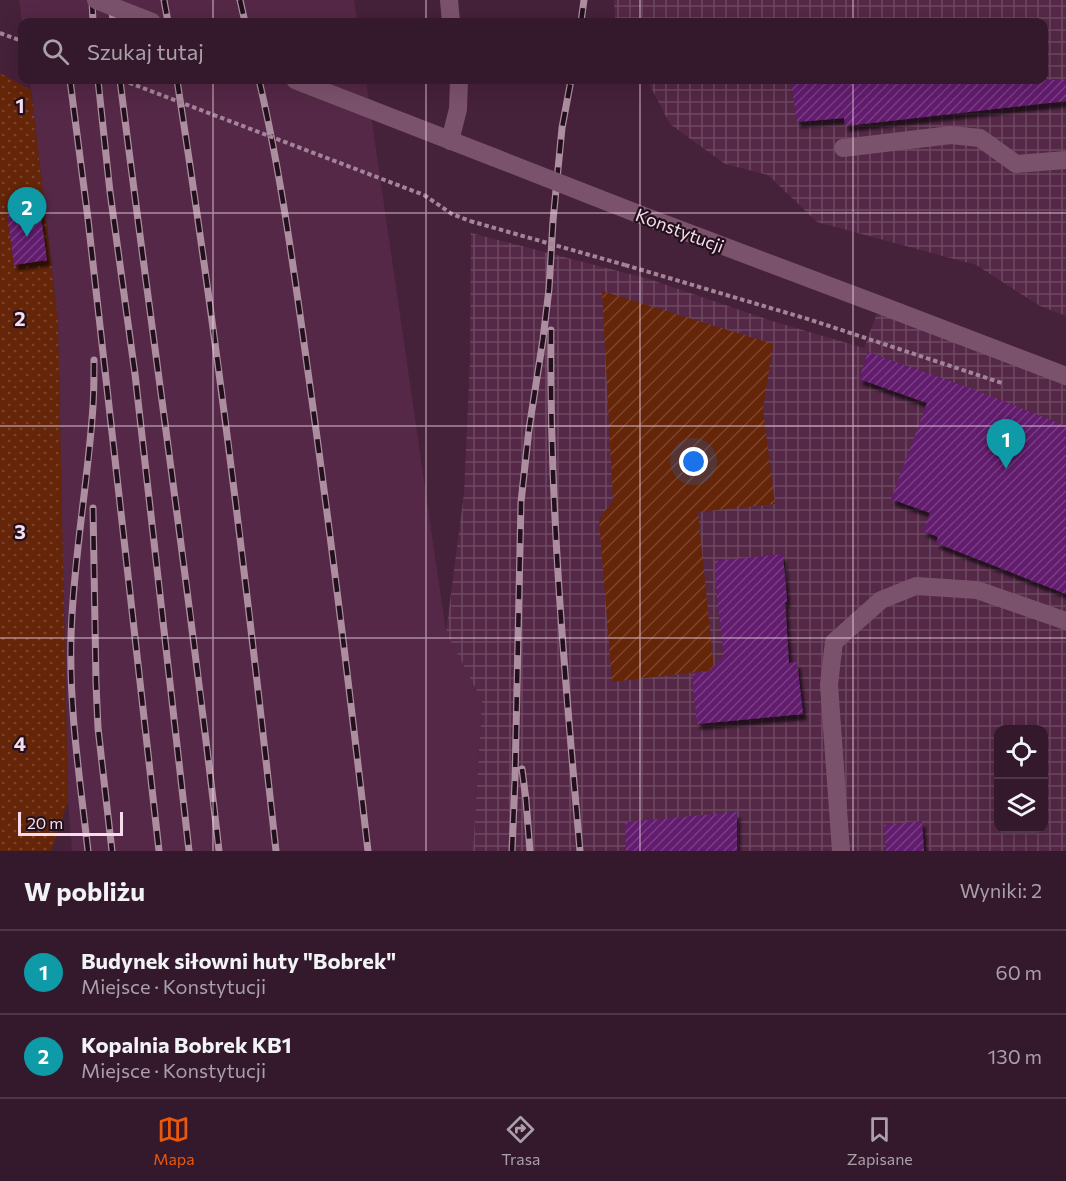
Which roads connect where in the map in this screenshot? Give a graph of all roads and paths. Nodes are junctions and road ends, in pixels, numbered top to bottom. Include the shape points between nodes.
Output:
1 (96, 0) edge
2 (449, 0) edge
3 (142, 18) edge
4 (451, 18) edge
5 (0, 33) edge
6 (18, 40) edge
7 (133, 84) edge
8 (305, 84) edge
9 (459, 84) edge
10 (450, 141) junction
11 (843, 148) dead end
12 (1066, 160) edge
13 (1066, 376) edge
14 (1008, 386) dead end
15 (1066, 621) edge
16 (841, 851) edge

1 - 3 street, bridge
2 - 4 street
5 - 6 path
7 - 14 path, bridge via 424,195 470,221 811,320
8 - 10 street, Konstytucji
9 - 10 street
10 - 13 street, Konstytucji, bridge
11 - 12 street via 951,135 980,138 1016,164
15 - 16 street via 977,590 916,586 881,600 834,642 829,685

